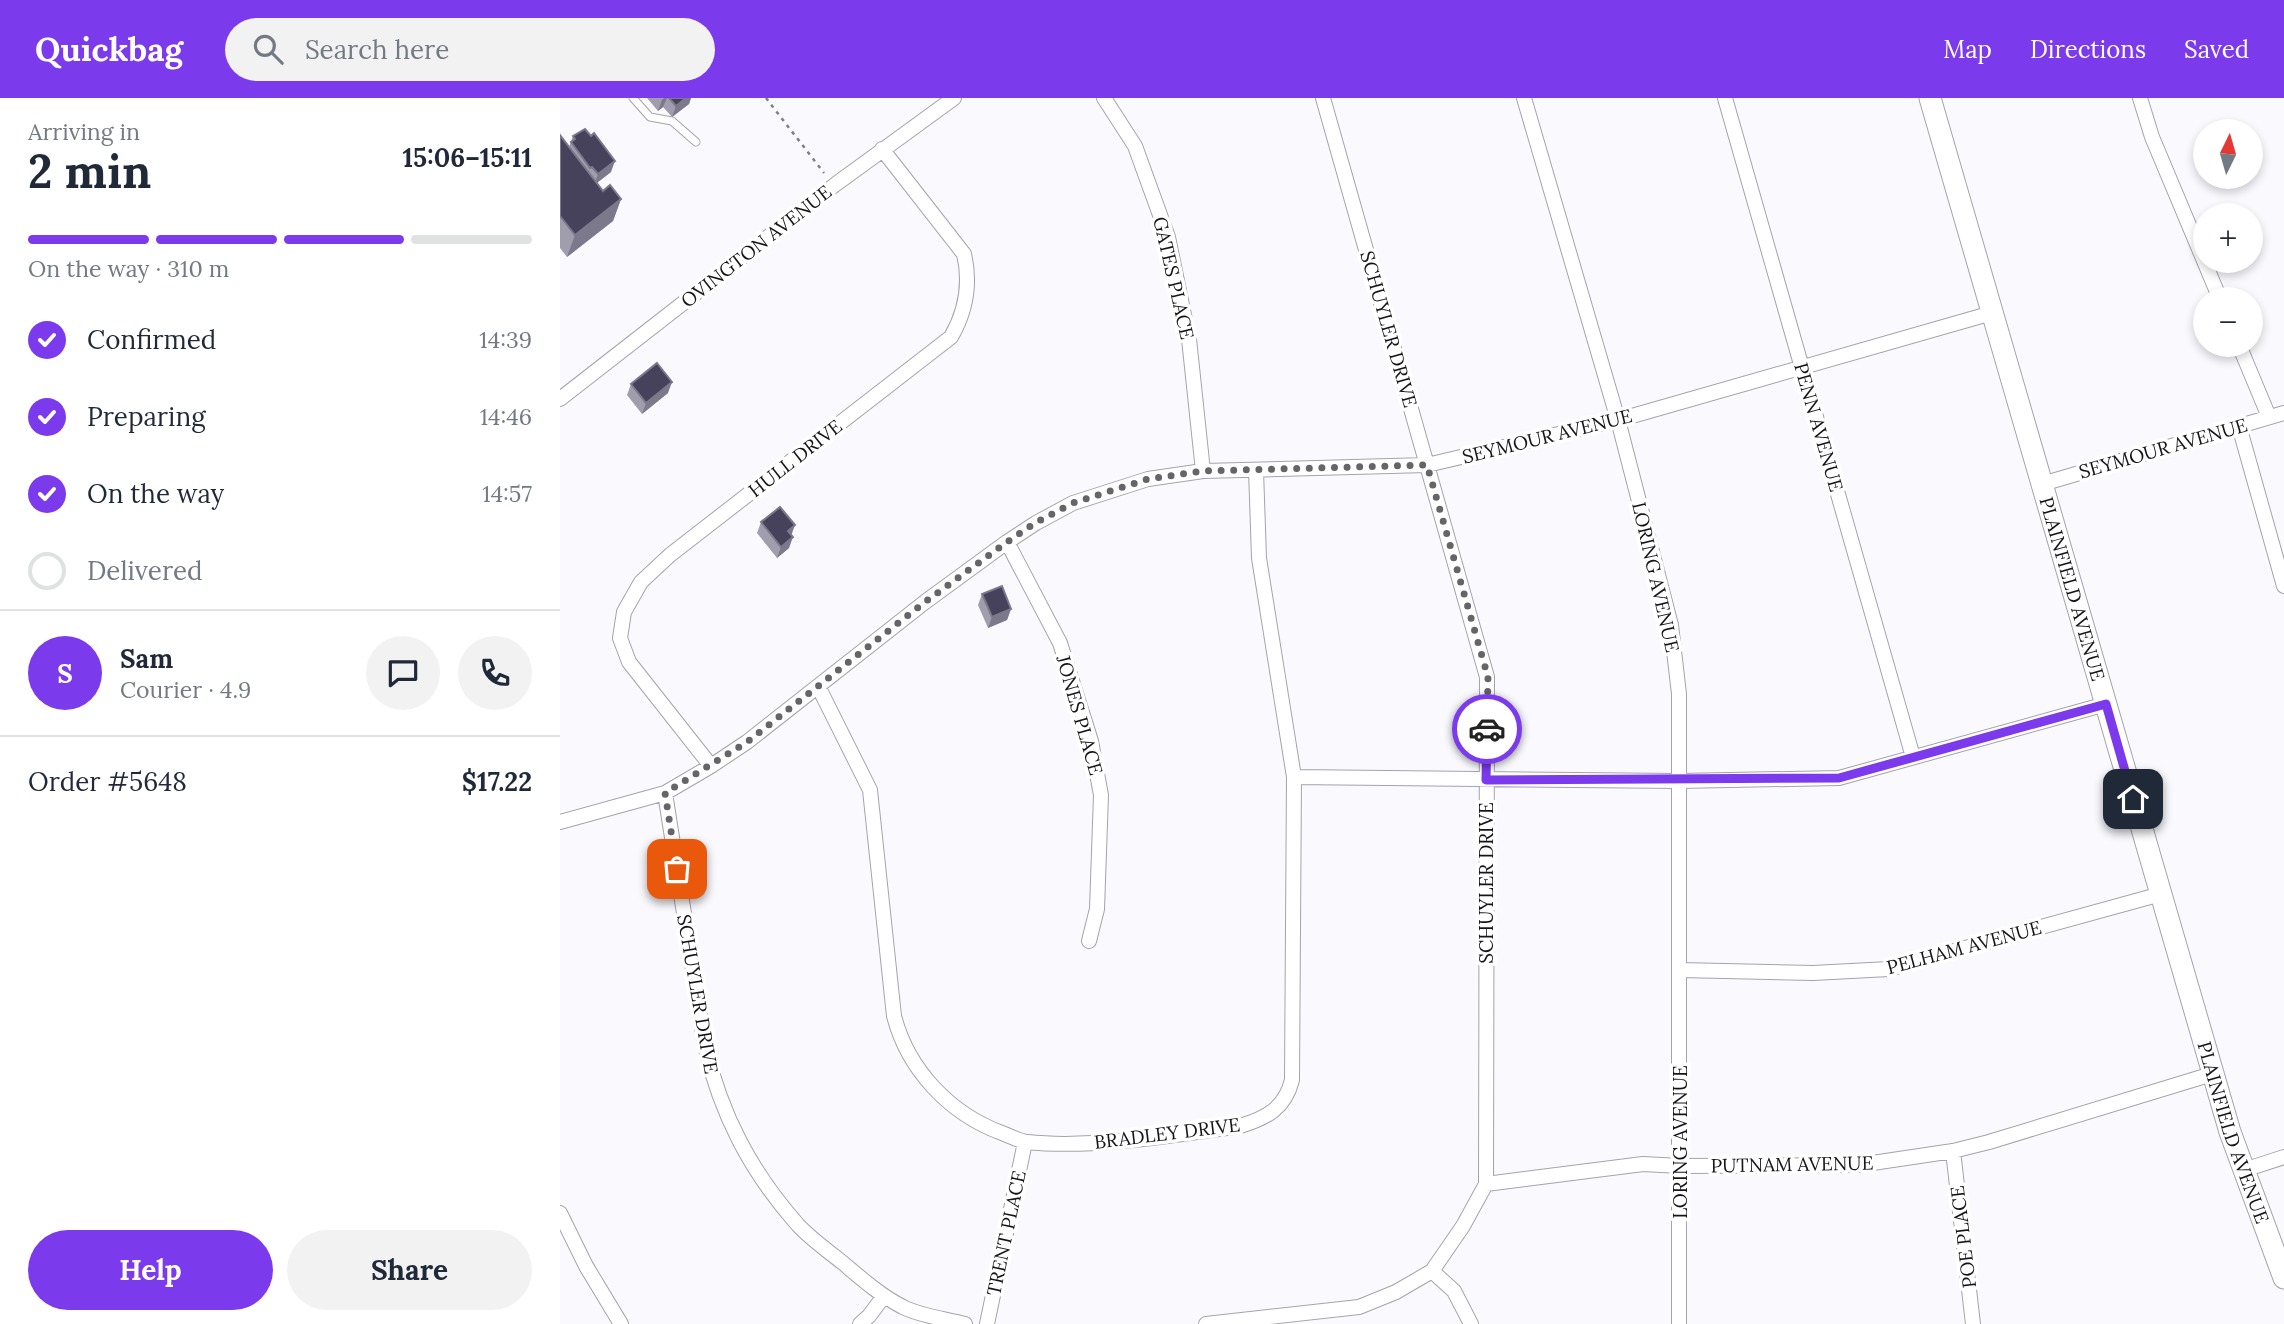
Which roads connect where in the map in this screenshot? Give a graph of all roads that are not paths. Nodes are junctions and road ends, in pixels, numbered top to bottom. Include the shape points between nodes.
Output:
1 (633, 98) edge
2 (954, 98) edge
3 (1104, 98) edge
4 (1324, 98) edge
5 (1524, 98) edge
6 (1725, 98) edge
7 (1930, 98) edge
8 (2140, 98) edge
9 (696, 142) dead end
10 (883, 149) junction
11 (2215, 287) edge
12 (1992, 313) junction
13 (2244, 357) edge
14 (1802, 368) junction
15 (560, 399) edge
16 (2284, 413) edge
17 (2269, 417) junction
18 (1618, 420) junction
19 (2239, 426) junction
20 (1427, 465) junction
21 (1256, 470) junction
22 (1203, 471) junction
23 (2042, 484) junction
24 (1007, 542) junction
25 (2284, 586) edge
26 (818, 686) junction
27 (2106, 704) junction
28 (1913, 757) junction
29 (710, 766) junction
30 (1294, 777) junction
31 (1486, 780) junction
32 (1678, 781) junction
33 (665, 793) junction
34 (560, 822) edge
35 (2161, 894) junction
36 (1089, 941) dead end
37 (1680, 970) junction
38 (2212, 1074) junction
39 (1025, 1142) junction
40 (1954, 1151) junction
41 (2284, 1157) edge
42 (1680, 1166) junction
43 (2244, 1170) junction
44 (1486, 1184) junction
45 (560, 1213) edge
46 (1432, 1271) junction
47 (2284, 1278) edge
48 (884, 1296) junction
49 (621, 1324) edge
50 (860, 1324) edge
51 (965, 1324) edge
52 (987, 1324) edge
53 (1206, 1324) edge
54 (1471, 1324) edge
55 (1679, 1324) edge
56 (1973, 1324) edge

1 - 9 lane via 650,117 672,121
2 - 10 street, OVINGTON AVENUE
3 - 22 street, GATES PLACE via 1135,146 1168,237 1189,339
4 - 20 street, SCHUYLER DRIVE
5 - 18 street, LORING AVENUE
6 - 14 street, PENN AVENUE
7 - 12 street, PLAINFIELD AVENUE
8 - 11 street
10 - 15 street, OVINGTON AVENUE
10 - 29 street, HULL DRIVE via 964,254 969,273 966,298 951,337 670,555 641,582 624,611 620,638 629,662
12 - 14 street, SEYMOUR AVENUE
12 - 23 street, PLAINFIELD AVENUE
13 - 17 street
14 - 18 street, SEYMOUR AVENUE
14 - 28 street, PENN AVENUE
16 - 17 street, SEYMOUR AVENUE
17 - 19 street, SEYMOUR AVENUE
18 - 20 street, SEYMOUR AVENUE
18 - 32 street, LORING AVENUE via 1671,625 1679,694
19 - 23 street, SEYMOUR AVENUE
19 - 25 street
20 - 21 street, SEYMOUR AVENUE
20 - 31 street, SCHUYLER DRIVE via 1488,677
21 - 22 street, SEYMOUR AVENUE
21 - 30 street, BRADLEY DRIVE via 1263,595
22 - 24 street, SEYMOUR AVENUE via 1148,479 1073,503
23 - 27 street, PLAINFIELD AVENUE
24 - 26 street, SEYMOUR AVENUE
24 - 36 street, JONES PLACE via 1060,643 1091,741 1101,795 1097,909
26 - 29 street, SEYMOUR AVENUE
26 - 39 street, BRADLEY DRIVE via 870,790 899,1036 916,1066 962,1114
27 - 28 street
27 - 35 street, PLAINFIELD AVENUE
28 - 32 street via 1839,778
29 - 33 street, SEYMOUR AVENUE
30 - 31 street
30 - 39 street, BRADLEY DRIVE via 1292,1080 1288,1096 1261,1120 1240,1126 1095,1143
31 - 32 street
31 - 44 street, SCHUYLER DRIVE
32 - 37 street, LORING AVENUE
33 - 34 street, SEYMOUR AVENUE
33 - 48 street, SCHUYLER DRIVE via 705,1046 714,1085 737,1139 799,1226
35 - 37 street, PELHAM AVENUE via 1889,970
35 - 38 street, PLAINFIELD AVENUE
37 - 42 street, LORING AVENUE
38 - 40 street, PUTNAM AVENUE
38 - 43 street, PLAINFIELD AVENUE
39 - 52 street, TRENT PLACE
40 - 42 street, PUTNAM AVENUE via 1859,1165
40 - 56 street, POE PLACE
41 - 43 street
42 - 44 street, PUTNAM AVENUE via 1643,1164
42 - 55 street, LORING AVENUE
43 - 47 street, PLAINFIELD AVENUE
44 - 46 street, SCHUYLER DRIVE
45 - 49 street
46 - 53 street, SCHUYLER DRIVE via 1359,1307
46 - 54 street via 1454,1291
48 - 50 street
48 - 51 street, SCHUYLER DRIVE via 906,1309

